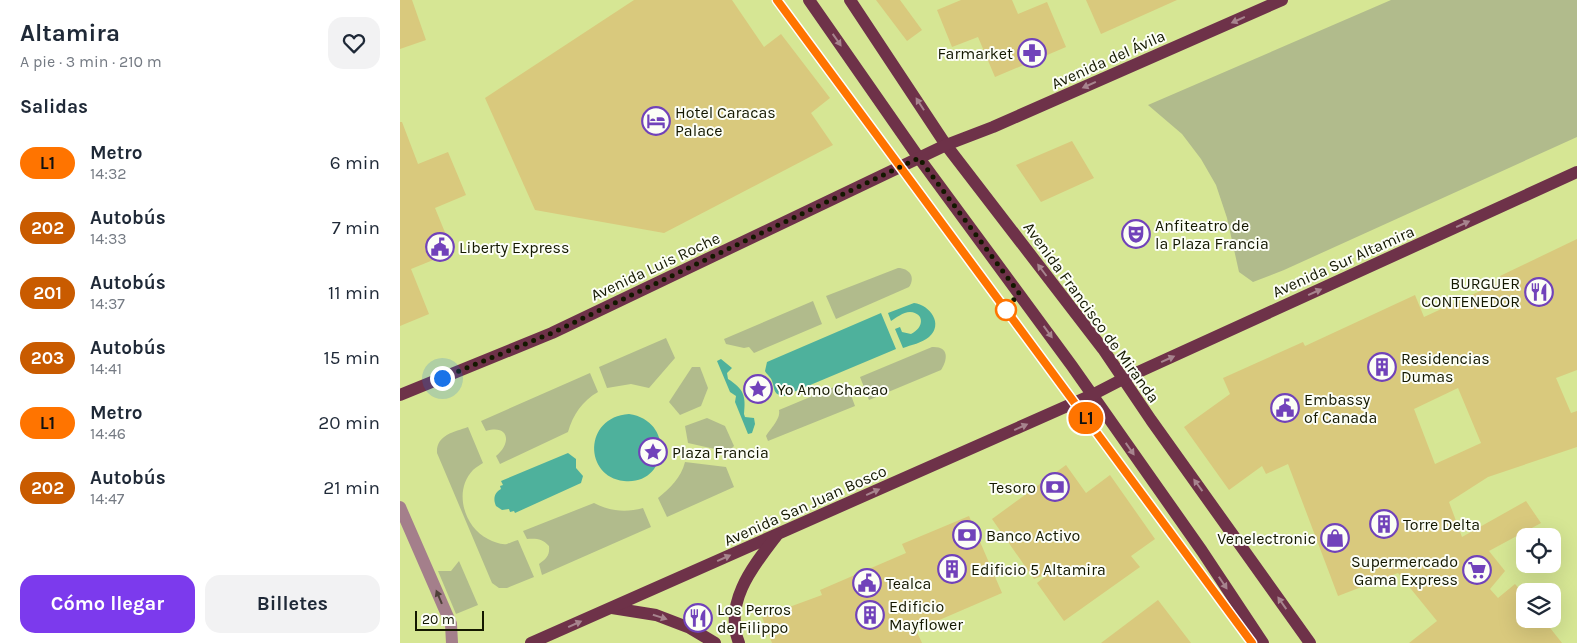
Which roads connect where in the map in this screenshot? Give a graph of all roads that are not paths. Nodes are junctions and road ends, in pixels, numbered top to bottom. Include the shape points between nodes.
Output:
1 (809, 0) edge
2 (850, 0) edge
3 (1282, 0) edge
4 (946, 145) junction
5 (919, 158) junction
6 (1577, 172) edge
7 (1123, 379) junction
8 (400, 395) edge
9 (1092, 395) junction
10 (400, 507) edge
11 (778, 535) junction
12 (612, 608) junction
13 (452, 643) edge
14 (531, 643) edge
15 (716, 643) edge
16 (739, 643) edge
17 (1263, 643) edge
18 (1310, 643) edge

1 -> 5 main road
4 -> 2 main road, Avenida Francisco de Miranda
3 -> 4 main road, Avenida del Ávila
4 - 5 main road, Avenida del Ávila
7 -> 4 main road, Avenida Francisco de Miranda
5 - 8 main road, Avenida Luis Roche via 552,333
5 -> 9 main road
7 -> 6 main road, Avenida Sur Altamira
7 - 9 main road, Avenida Sur Altamira
18 -> 7 main road, Avenida Francisco de Miranda
11 -> 9 main road, Avenida San Juan Bosco
9 -> 17 main road
13 -> 10 street via 451,624
12 -> 11 main road, Avenida San Juan Bosco
11 - 16 main road via 742,586 735,621
14 -> 12 main road, Avenida San Juan Bosco
12 -> 15 main road via 656,615 690,628

